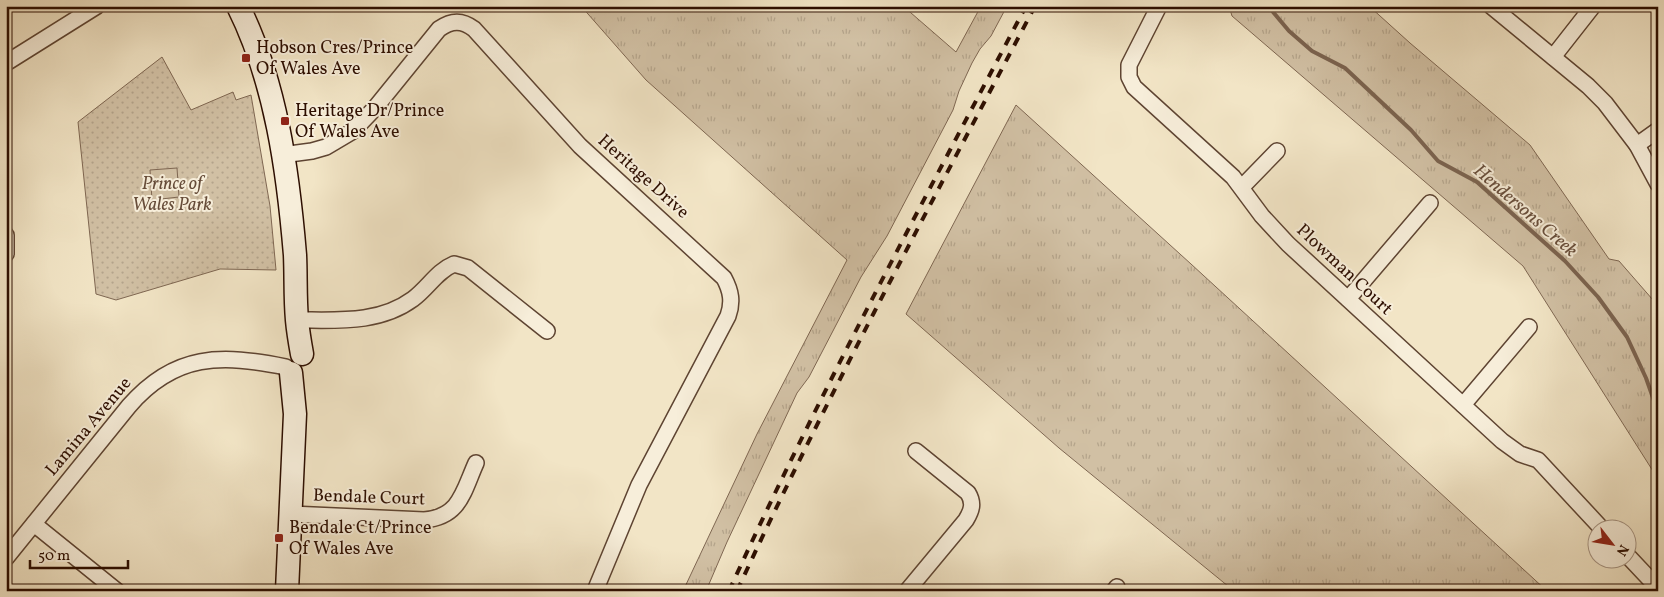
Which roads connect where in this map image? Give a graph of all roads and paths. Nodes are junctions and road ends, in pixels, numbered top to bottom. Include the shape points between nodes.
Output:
1 (97, 6) edge
2 (238, 6) edge
3 (1159, 6) edge
4 (1491, 6) edge
5 (1593, 6) edge
6 (1553, 58) junction
7 (6, 64) edge
8 (1658, 130) edge
9 (1637, 144) junction
10 (1277, 151) dead end
11 (282, 155) junction
12 (1658, 184) edge
13 (1242, 187) junction
14 (1430, 203) dead end
15 (6, 235) edge
16 (6, 254) edge
17 (1348, 300) junction
18 (297, 320) junction
19 (1529, 326) dead end
20 (547, 331) dead end
21 (293, 362) junction
22 (1463, 405) junction
23 (916, 451) dead end
24 (476, 464) dead end
25 (291, 514) junction
26 (1594, 520) edge
27 (34, 524) junction
28 (6, 558) edge
29 (1636, 565) edge
30 (1658, 588) edge
31 (117, 591) edge
32 (287, 591) edge
33 (595, 591) edge
34 (907, 591) edge

1 - 7 street
2 - 11 street via 264,70
3 - 13 street, Plowman Court via 1131,59 1129,78 1134,87
4 - 6 street
5 - 6 street
6 - 9 street via 1605,103
8 - 9 street
9 - 12 street
10 - 13 street
11 - 18 street via 295,256
11 - 33 street, Heritage Drive via 312,152 353,131 376,108 439,29 452,22 463,22 474,29 587,153 724,278 731,293 728,316 639,485
13 - 17 street, Plowman Court via 1274,230
14 - 17 street
15 - 16 street
17 - 22 street, Plowman Court
18 - 20 street via 358,320 387,313 414,298 441,271 454,264 468,268
18 - 21 street
19 - 22 street
21 - 25 street
21 - 27 street, Lamina Avenue via 197,362 157,379 129,406
22 - 26 street, Plowman Court via 1507,445 1538,460
23 - 34 street via 968,493 972,505 966,520
24 - 25 street, Bendale Court via 460,500 450,512 439,518
25 - 32 street
27 - 28 street, Lamina Avenue
27 - 31 street
29 - 30 street

